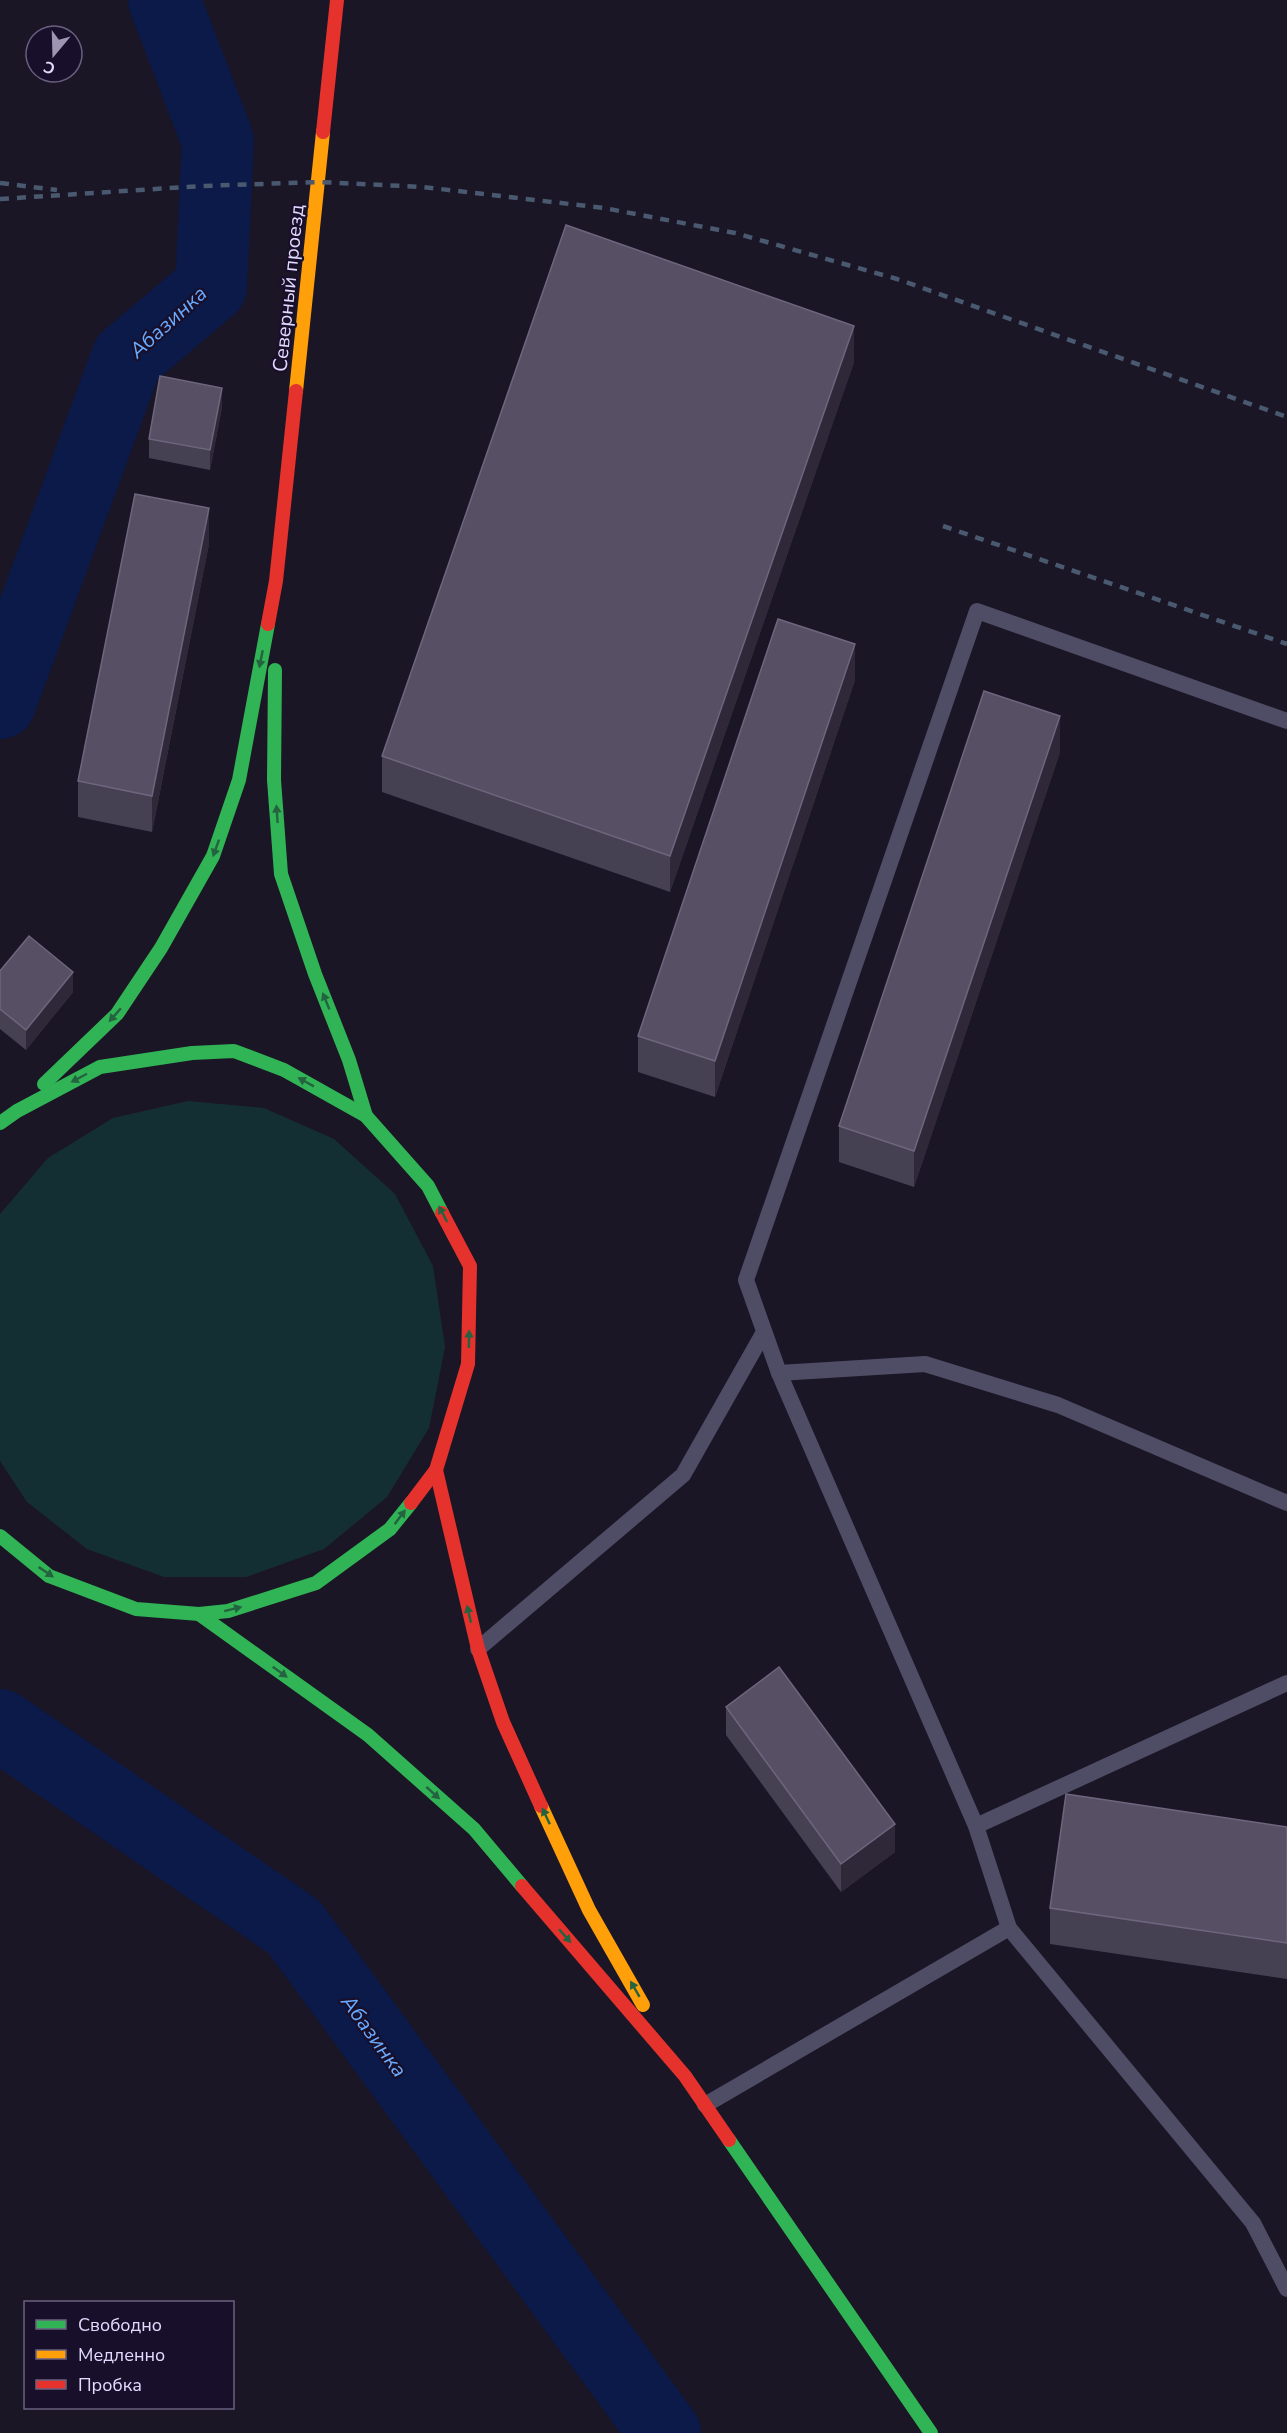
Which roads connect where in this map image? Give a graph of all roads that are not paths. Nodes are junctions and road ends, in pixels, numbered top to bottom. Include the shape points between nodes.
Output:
1 (338, 0) edge
2 (276, 581) junction
3 (1287, 722) edge
4 (17, 1111) junction
5 (366, 1116) junction
6 (0, 1123) edge
7 (0, 1129) edge
8 (764, 1332) junction
9 (779, 1373) junction
10 (436, 1470) junction
11 (1287, 1503) edge
12 (0, 1536) edge
13 (199, 1614) junction
14 (478, 1650) junction
15 (1287, 1683) edge
16 (976, 1826) junction
17 (1009, 1928) junction
18 (685, 2076) junction
19 (705, 2105) junction
20 (1287, 2289) edge
21 (931, 2433) edge

1 - 2 main road, Северный проезд
2 -> 4 main road via 239,780 213,856 161,948 117,1014
5 -> 2 main road via 281,874 274,780
3 - 8 lane via 977,611 746,1280
5 -> 4 main road via 284,1070 234,1051 100,1067
4 - 6 main road
4 - 7 main road
10 -> 5 main road via 468,1364 470,1266 428,1186
8 - 9 lane
8 - 14 lane via 683,1475
9 - 11 lane via 925,1364 1058,1405
9 - 16 lane
13 -> 10 main road via 228,1611 316,1583 390,1529
14 -> 10 main road
12 -> 13 main road via 49,1576 136,1609
13 -> 18 main road via 368,1735 474,1829
18 -> 14 main road via 589,1910 503,1722
15 - 16 lane
16 - 17 lane
17 - 19 lane
17 - 20 lane via 1252,2223
18 - 19 main road
19 - 21 main road

